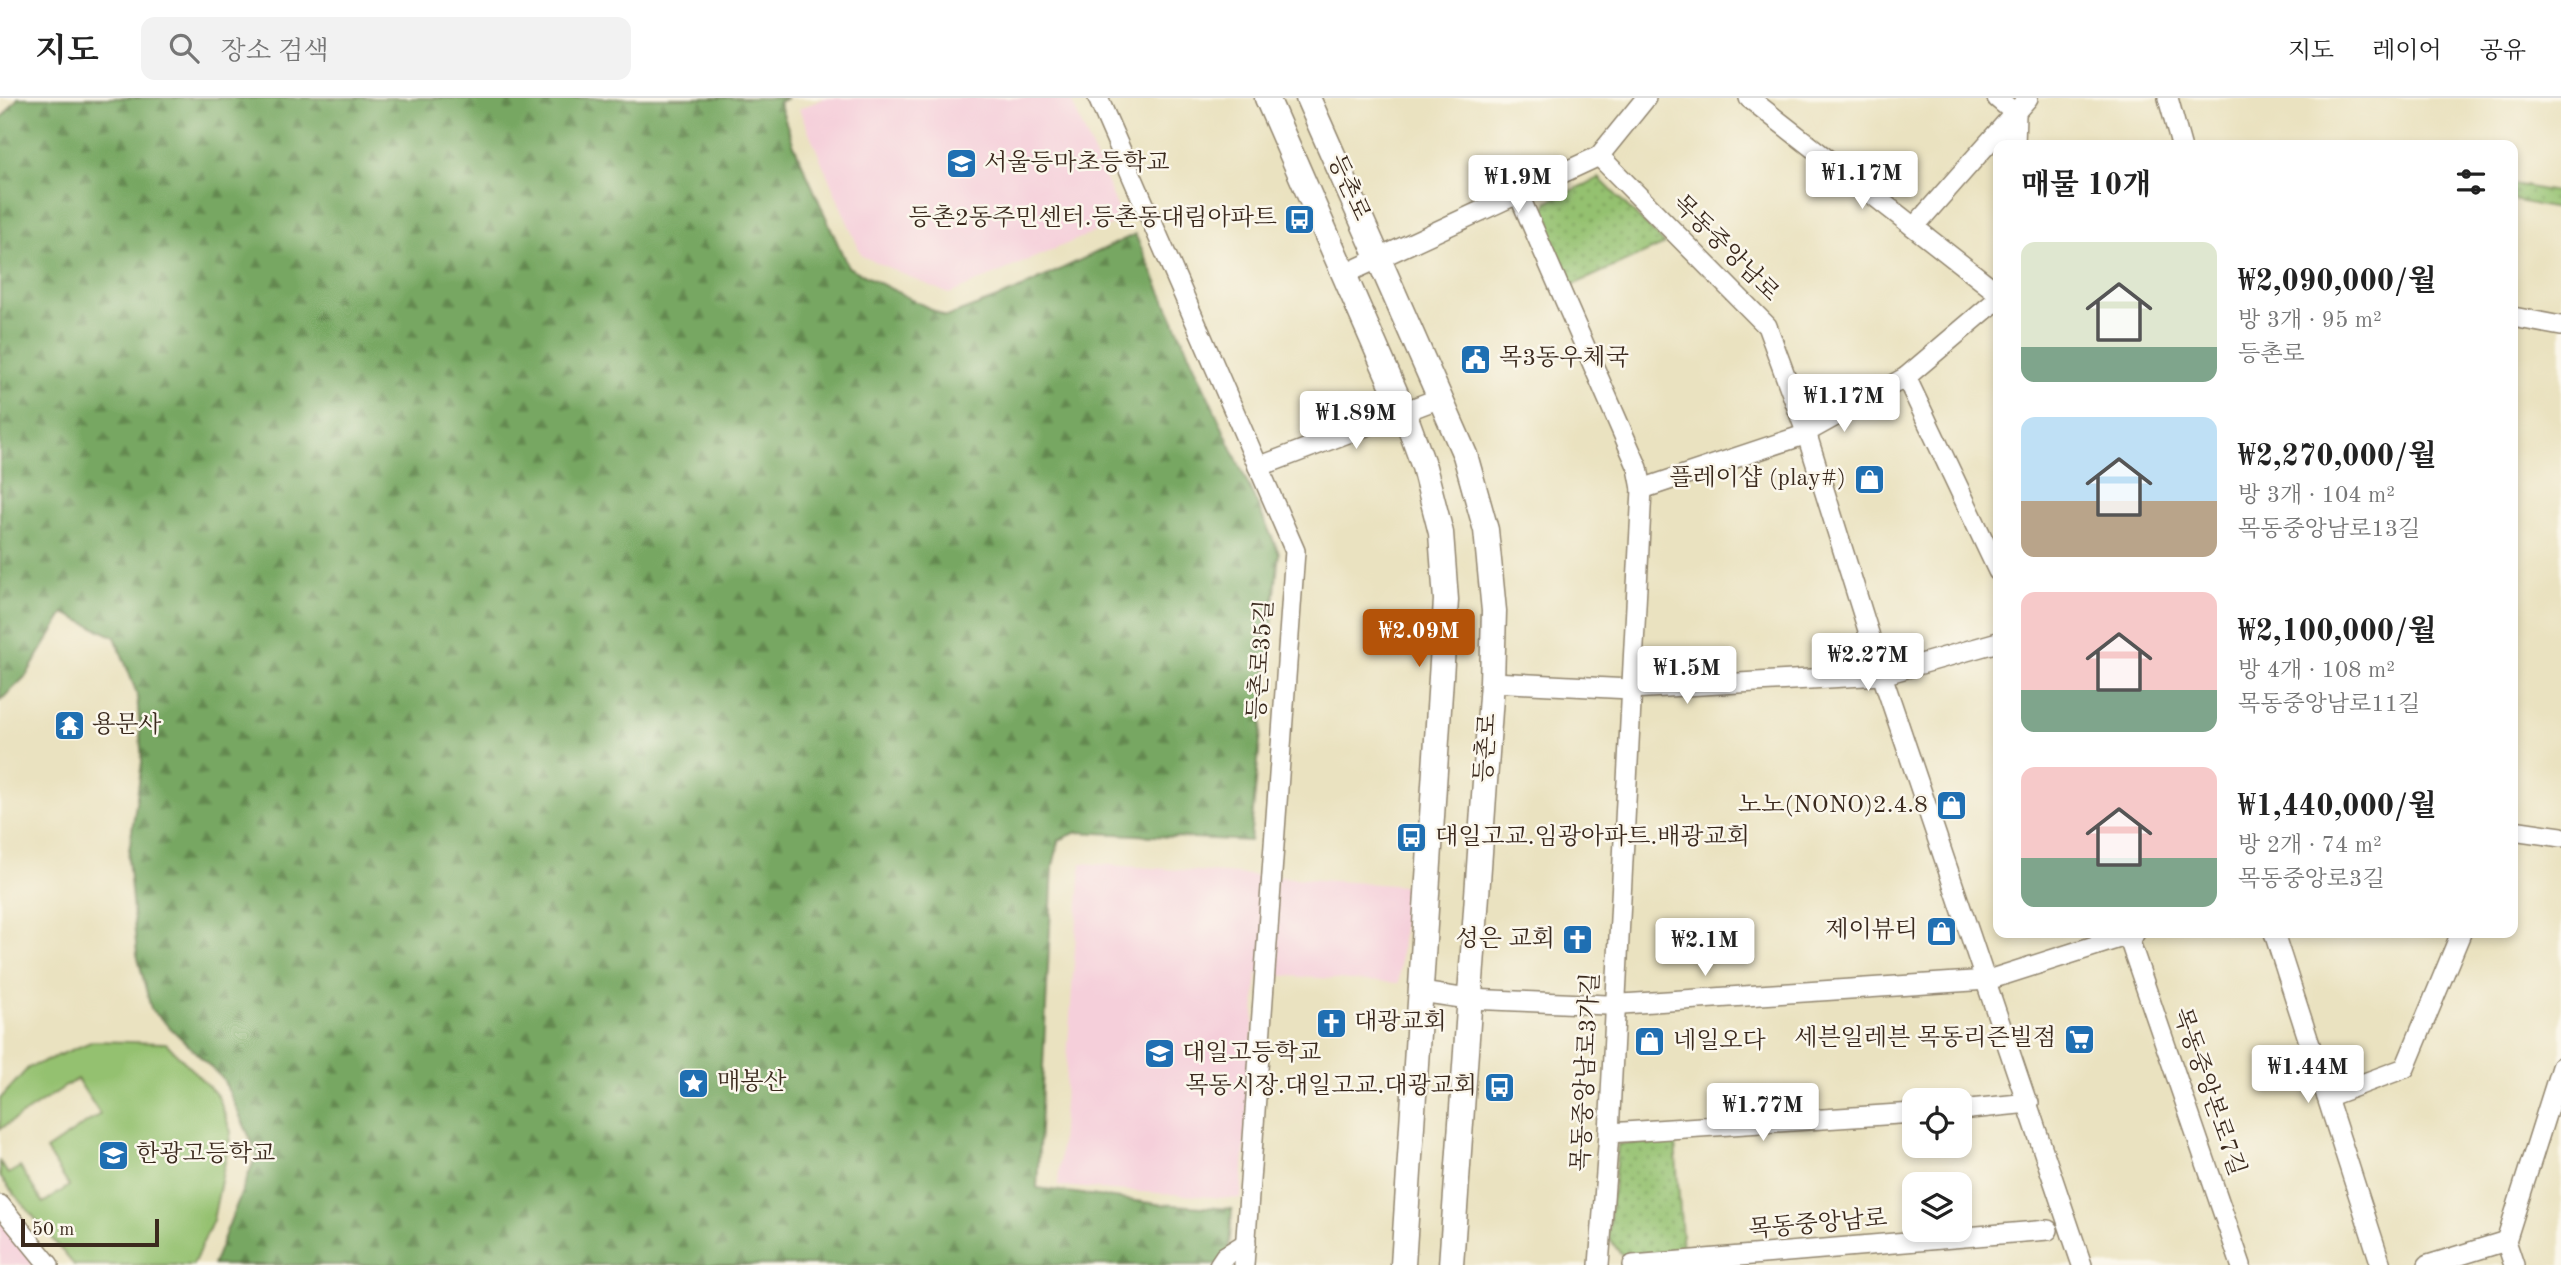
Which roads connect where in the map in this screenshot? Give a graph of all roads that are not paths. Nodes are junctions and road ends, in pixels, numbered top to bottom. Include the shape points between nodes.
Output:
1 (1098, 98) edge
2 (1267, 98) edge
3 (1308, 98) edge
4 (1646, 98) edge
5 (1749, 98) edge
6 (1997, 98) edge
7 (2028, 98) edge
8 (2168, 98) edge
9 (2016, 114) junction
10 (2015, 140) edge
11 (2180, 140) edge
12 (1599, 156) junction
13 (1518, 193) junction
14 (1914, 227) junction
15 (1379, 258) junction
16 (1345, 274) junction
17 (1993, 289) edge
18 (1993, 303) edge
19 (2518, 318) edge
20 (2561, 326) edge
21 (1906, 377) junction
22 (1440, 398) junction
23 (1404, 412) junction
24 (1806, 432) junction
25 (1258, 467) junction
26 (1642, 489) junction
27 (1993, 560) edge
28 (1993, 643) edge
29 (1882, 675) junction
30 (1492, 682) junction
31 (1630, 689) junction
32 (2518, 831) edge
33 (2561, 837) edge
34 (2118, 938) edge
35 (2131, 938) edge
36 (2276, 938) edge
37 (2459, 938) edge
38 (1988, 980) junction
39 (1421, 992) junction
40 (1468, 999) junction
41 (1616, 1004) junction
42 (2561, 1067) edge
43 (2327, 1097) junction
44 (2029, 1103) junction
45 (1972, 1109) edge
46 (1902, 1114) edge
47 (1609, 1133) junction
48 (0, 1205) edge
49 (2049, 1230) dead end
50 (2506, 1241) junction
51 (1246, 1242) junction
52 (49, 1265) edge
53 (1219, 1265) edge
54 (1244, 1265) edge
55 (1403, 1265) edge
56 (1451, 1265) edge
57 (1600, 1265) edge
58 (1633, 1265) edge
59 (2082, 1265) edge
60 (2241, 1265) edge
61 (2381, 1265) edge
62 (2428, 1265) edge
63 (2514, 1265) edge

1 - 25 street, 등촌로35길
2 - 16 main road, 등촌로
3 - 15 main road, 등촌로
4 - 12 street
5 - 14 street
6 - 9 street
7 - 9 street
8 - 11 street
9 - 10 street
9 - 14 street
12 - 13 street
12 - 24 street, 목동중앙남로 via 1768,326
13 - 15 street
13 - 26 street, 목동중앙남로3가길 via 1638,468
14 - 17 street
15 - 16 street
15 - 22 main road, 등촌로
16 - 23 main road, 등촌로
18 - 21 street
19 - 20 street
21 - 24 street
21 - 27 street
22 - 23 street
22 - 30 main road, 등촌로 via 1465,455 1486,530 1494,611
23 - 25 street
23 - 39 main road, 등촌로 via 1441,533 1446,600
24 - 26 street
24 - 29 street, 목동중앙남로
25 - 51 street, 등촌로35길 via 1294,551
26 - 31 street, 목동중앙남로3가길
28 - 29 street
29 - 31 street
29 - 38 street, 목동중앙남로
30 - 31 street
30 - 40 main road, 등촌로
31 - 41 street, 목동중앙남로3가길
32 - 33 street
34 - 38 street, 목동중앙본로7길
35 - 60 street, 목동중앙본로7길
36 - 43 street
37 - 43 street via 2405,1068
38 - 41 street, 목동중앙본로7길
38 - 44 street, 목동중앙남로
39 - 40 street, 목동중앙본로7길
39 - 55 main road, 등촌로
40 - 41 street, 목동중앙본로7길
40 - 56 main road, 등촌로
41 - 47 street, 목동중앙남로3가길
42 - 50 street
43 - 61 street
44 - 45 street
44 - 59 street, 목동중앙남로
46 - 47 street
47 - 57 street, 목동중앙남로3가길
48 - 52 street
49 - 58 street, 목동중앙남로
50 - 62 street
50 - 63 street
51 - 53 street
51 - 54 street, 등촌로35길

